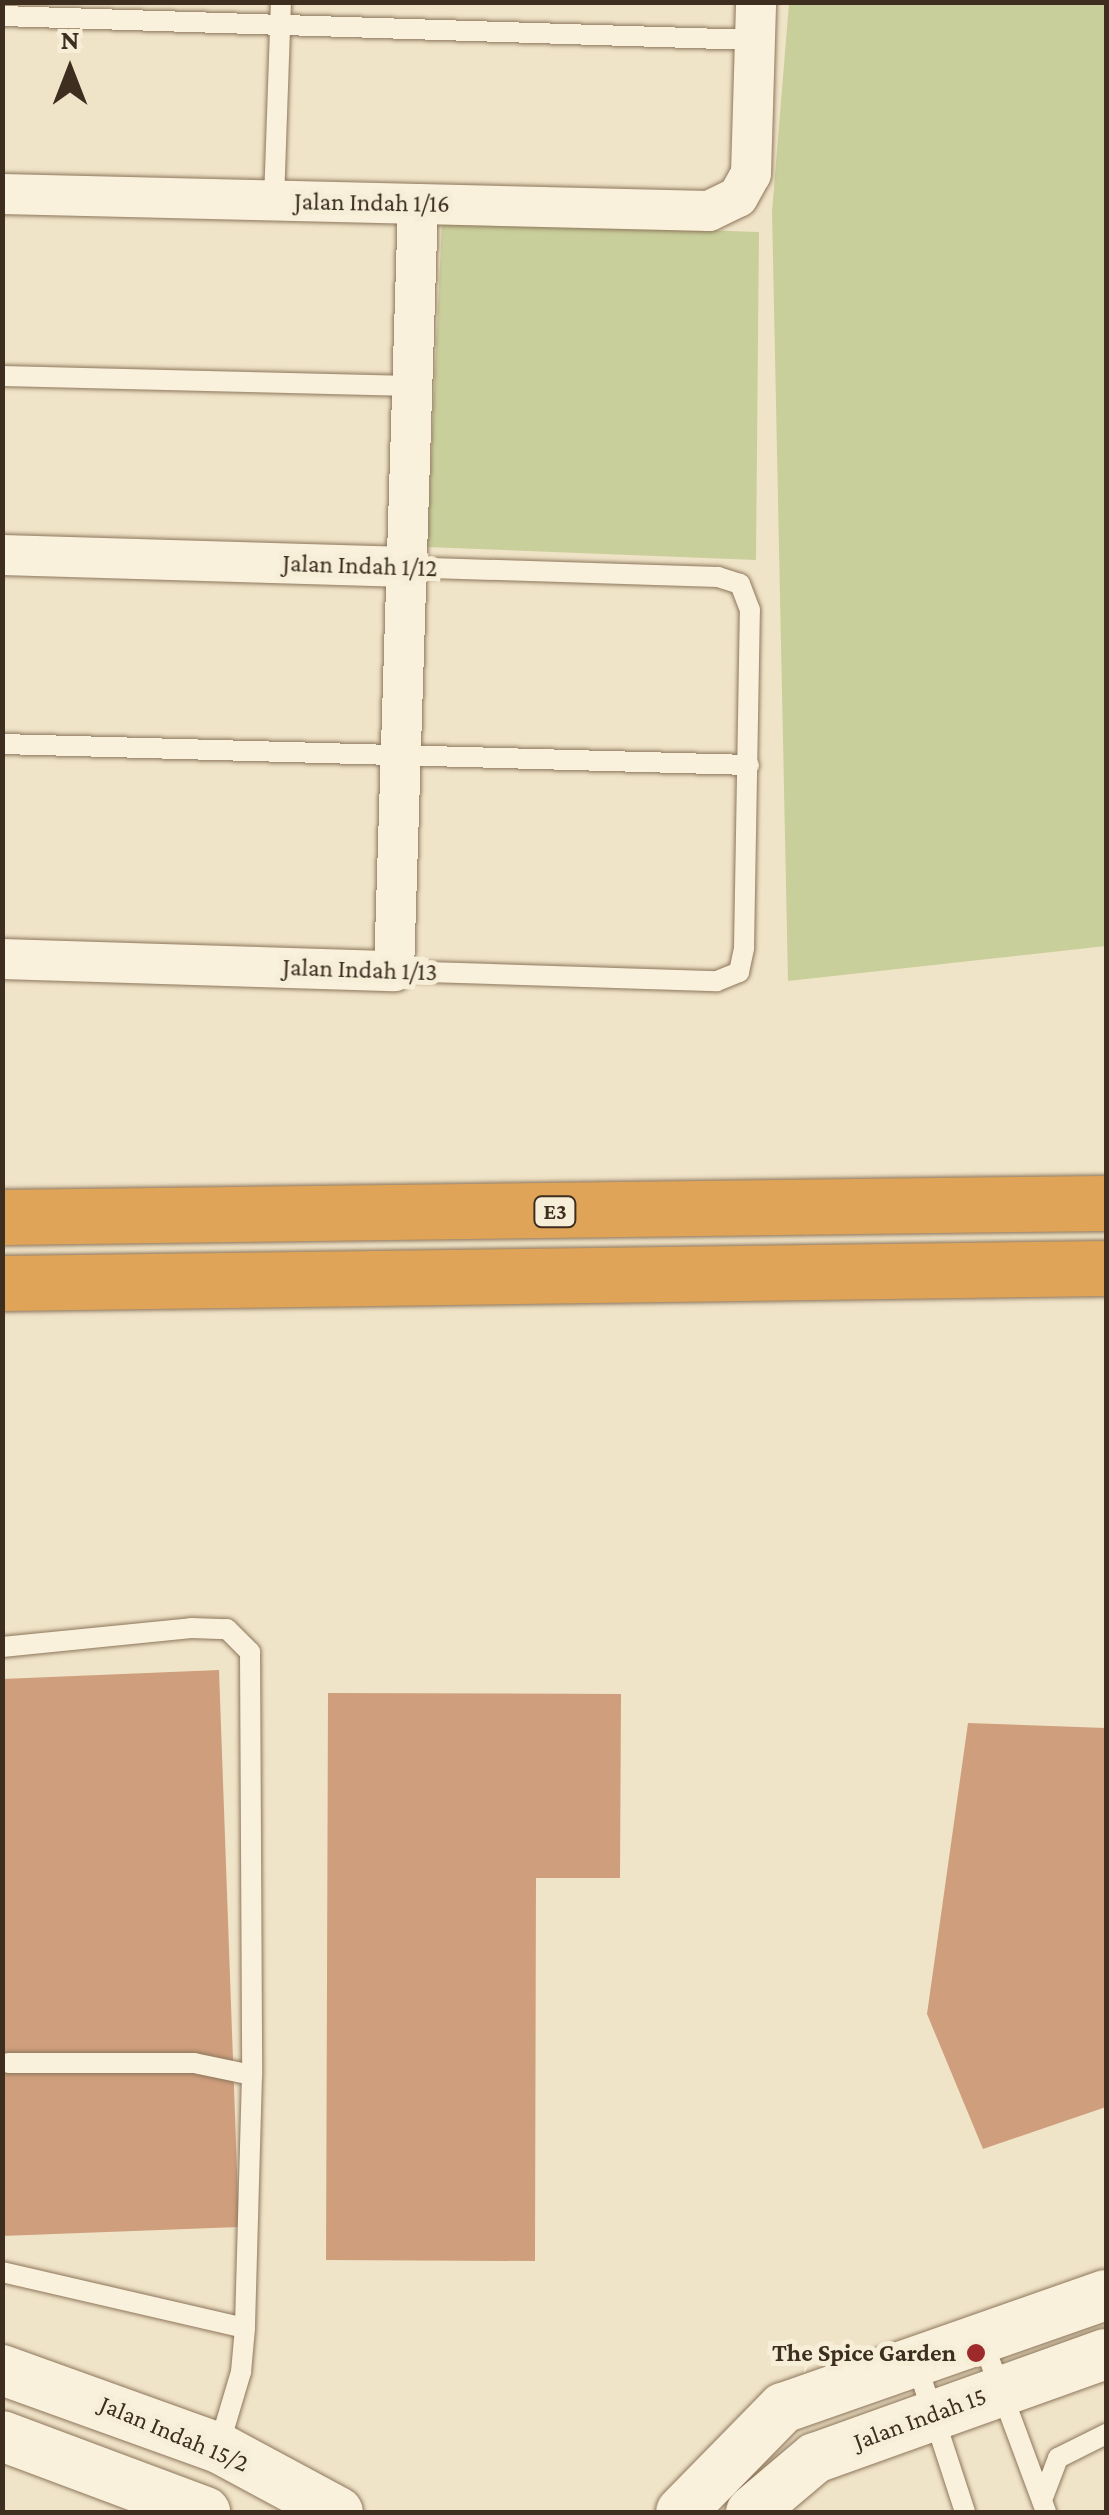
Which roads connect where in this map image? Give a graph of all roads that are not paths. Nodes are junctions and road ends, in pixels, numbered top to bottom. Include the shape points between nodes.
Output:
1 (281, 2) edge
2 (2, 16) edge
3 (755, 22) edge
4 (280, 26) junction
5 (2, 194) edge
6 (274, 200) junction
7 (418, 204) junction
8 (2, 376) edge
9 (412, 386) junction
10 (2, 555) edge
11 (407, 567) junction
12 (2, 744) edge
13 (401, 758) junction
14 (749, 765) junction
15 (2, 960) edge
16 (394, 971) junction
17 (1106, 1203) edge
18 (2, 1217) edge
19 (1106, 1268) edge
20 (2, 1282) edge
21 (2, 1647) edge
22 (8, 2062) dead end
23 (252, 2075) junction
24 (2, 2272) edge
25 (1106, 2295) edge
26 (245, 2328) junction
27 (981, 2336) junction
28 (1106, 2354) edge
29 (916, 2360) junction
30 (2, 2370) edge
31 (1001, 2389) junction
32 (933, 2413) junction
33 (1106, 2434) edge
34 (2, 2436) edge
35 (218, 2448) junction
36 (1044, 2506) edge
37 (178, 2507) edge
38 (338, 2512) edge
39 (681, 2512) edge
40 (750, 2512) edge
41 (965, 2512) edge

1 - 4 lane
2 - 4 lane
3 - 4 lane
3 - 7 street, Jalan Indah 1/16 via 751,174 738,198 708,211
4 - 6 lane
5 - 6 street, Jalan Indah 1/16
6 - 7 street, Jalan Indah 1/16
7 - 9 street
8 - 9 lane
9 - 11 street
10 - 11 street, Jalan Indah 1/12
11 - 13 street
11 - 14 lane, Jalan Indah 1/12 via 718,577 740,584 750,610
12 - 13 lane
13 - 14 lane
13 - 16 street
14 - 16 lane, Jalan Indah 1/13 via 744,961 730,979
15 - 16 street, Jalan Indah 1/13
17 - 18 highway, E3
19 - 20 highway
21 - 23 lane via 191,1628 227,1630 250,1652
22 - 23 lane via 194,2063
23 - 26 lane
24 - 26 lane
25 - 27 street
26 - 35 lane via 241,2372
27 - 29 street
27 - 31 lane
28 - 31 street, Jalan Indah 15
29 - 32 lane
29 - 39 street via 783,2408
30 - 35 street, Jalan Indah 15/2
31 - 32 street, Jalan Indah 15
31 - 36 lane
32 - 40 street, Jalan Indah 15 via 815,2458
32 - 41 lane
33 - 36 lane via 1058,2458
34 - 37 street
35 - 38 street, Jalan Indah 15/2

